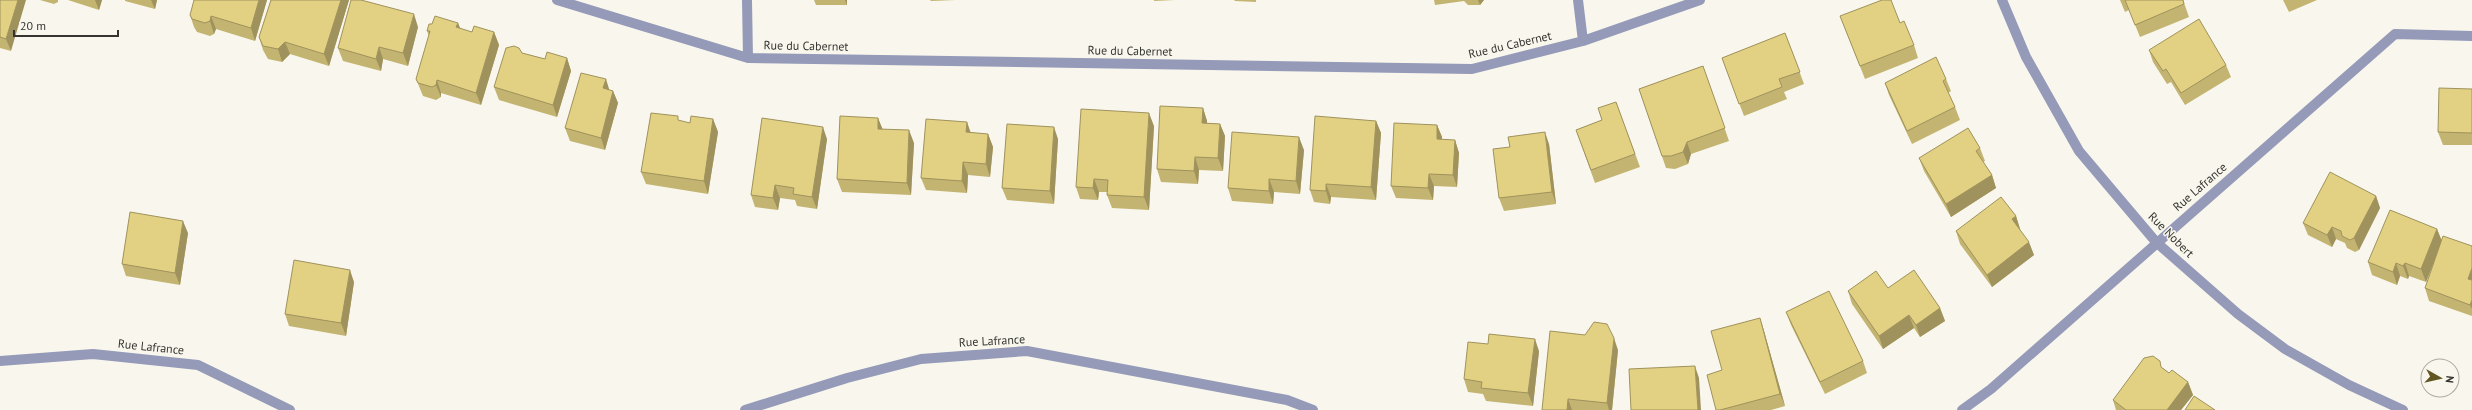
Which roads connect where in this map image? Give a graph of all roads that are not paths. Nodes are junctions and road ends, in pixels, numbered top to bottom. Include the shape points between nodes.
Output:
1 (557, 0) edge
2 (747, 0) edge
3 (1578, 0) edge
4 (1700, 0) edge
5 (2002, 0) edge
6 (2472, 36) edge
7 (1583, 41) junction
8 (748, 58) junction
9 (2156, 242) junction
10 (0, 362) edge
11 (290, 410) edge
12 (745, 410) edge
13 (1313, 410) edge
14 (1962, 410) edge
15 (2403, 410) edge

1 - 8 street, Rue du Cabernet
2 - 8 street
3 - 7 street
4 - 7 street, Rue du Cabernet
5 - 9 street, Rue Nobert via 2026,57 2079,151
6 - 9 street, Rue Lafrance via 2395,34
7 - 8 street, Rue du Cabernet via 1472,69
9 - 14 street, Rue Lafrance via 1991,389
9 - 15 street, Rue Nobert via 2238,314 2285,349 2349,385
10 - 11 street, Rue Lafrance via 93,354 198,365
12 - 13 street, Rue Lafrance via 847,378 921,359 1027,351 1287,400

